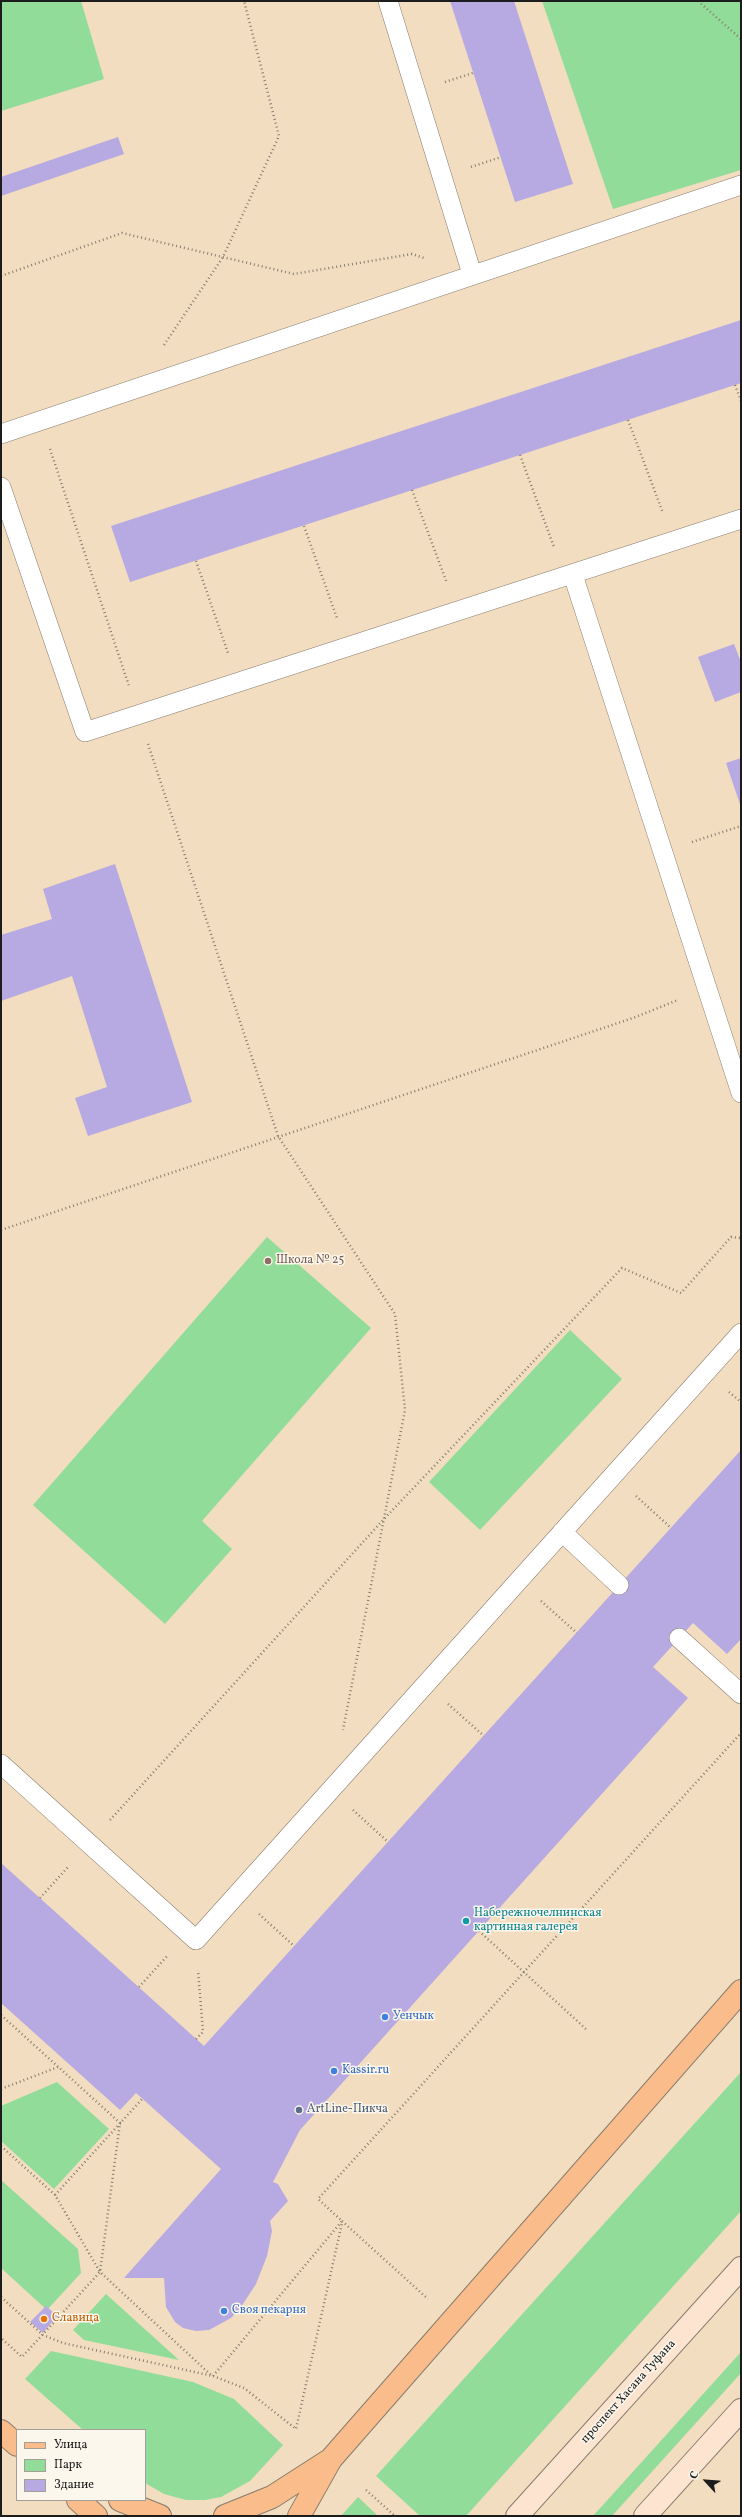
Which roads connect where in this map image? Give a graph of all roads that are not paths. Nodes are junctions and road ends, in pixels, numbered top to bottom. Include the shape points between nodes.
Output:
1 (388, 1) edge
2 (741, 185) edge
3 (472, 274) junction
4 (1, 434) edge
5 (1, 487) edge
6 (741, 519) edge
7 (569, 576) junction
8 (741, 1093) edge
9 (741, 1333) edge
10 (562, 1532) junction
11 (619, 1585) dead end
12 (679, 1638) dead end
13 (741, 1694) edge
14 (1, 1764) edge
15 (741, 1991) edge
16 (741, 2268) edge
17 (741, 2410) edge
18 (1, 2431) edge
19 (16, 2445) edge
20 (331, 2459) junction
21 (79, 2501) edge
22 (122, 2501) edge
23 (96, 2516) edge
24 (160, 2516) edge
25 (225, 2516) edge
26 (299, 2516) edge
27 (517, 2516) edge
28 (646, 2516) edge

1 - 3 lane
2 - 3 lane
3 - 4 lane
5 - 7 lane via 85,732
6 - 7 lane
7 - 8 lane via 663,851
9 - 10 lane
10 - 11 lane
10 - 14 lane via 237,1894 192,1936
12 - 13 lane
15 - 20 main road via 450,2320
16 - 27 main road, проспект Хасана Туфана
17 - 28 main road
18 - 19 main road
20 - 25 main road via 272,2497
20 - 26 main road
21 - 23 main road
22 - 24 main road

